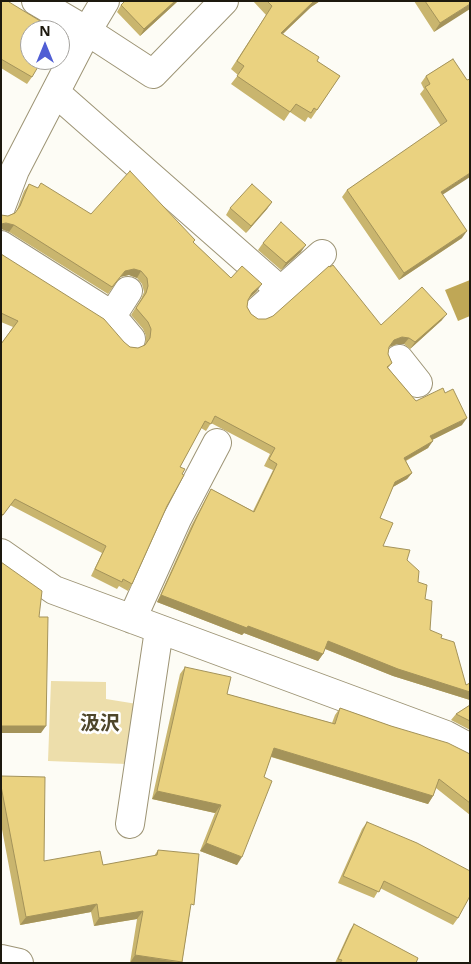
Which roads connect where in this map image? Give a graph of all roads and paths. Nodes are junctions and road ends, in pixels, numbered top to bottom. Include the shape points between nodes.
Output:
1 (36, 1) edge
2 (105, 1) edge
3 (224, 1) edge
4 (87, 31) junction
5 (56, 94) junction
6 (8, 166) edge
7 (1, 207) edge
8 (1, 245) edge
9 (322, 254) dead end
10 (280, 290) junction
11 (128, 291) dead end
12 (258, 310) dead end
13 (112, 316) junction
14 (131, 338) dead end
15 (399, 359) dead end
16 (418, 383) dead end
17 (217, 443) dead end
18 (1, 553) edge
19 (132, 619) junction
20 (159, 630) junction
21 (470, 748) edge
22 (130, 824) dead end
23 (1, 959) edge
24 (19, 963) edge

1 - 4 street
2 - 4 street
3 - 4 street via 153,74
4 - 5 street
5 - 6 street
5 - 10 street
6 - 7 street
8 - 13 street
9 - 10 street
10 - 12 street
11 - 13 street
13 - 14 street
15 - 16 street
17 - 19 street via 177,519
18 - 19 street via 54,590
19 - 20 street
20 - 21 street via 446,735
20 - 22 street
23 - 24 street

